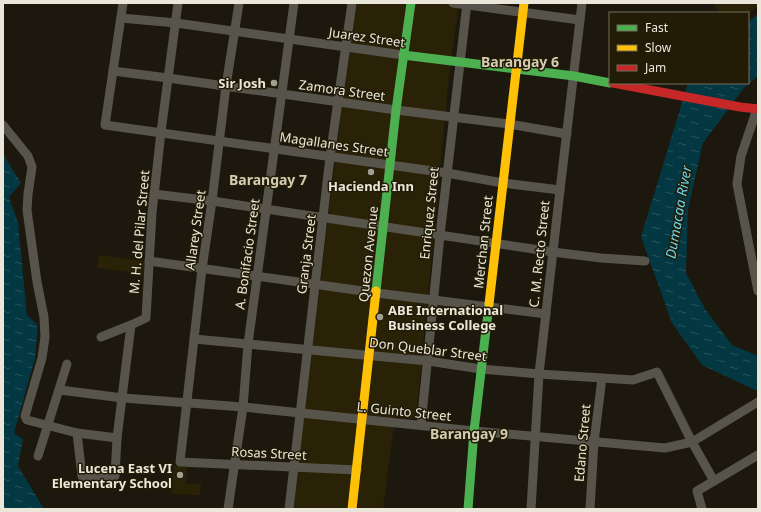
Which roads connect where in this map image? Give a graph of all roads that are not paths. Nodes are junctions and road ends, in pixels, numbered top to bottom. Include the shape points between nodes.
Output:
1 (123, 3) edge
2 (178, 3) edge
3 (239, 3) edge
4 (294, 3) edge
5 (352, 3) edge
6 (411, 3) edge
7 (453, 3) edge
8 (582, 3) edge
9 (467, 4) edge
10 (523, 8) edge
11 (121, 18) junction
12 (580, 20) junction
13 (176, 23) junction
14 (235, 32) junction
15 (289, 40) junction
16 (346, 47) junction
17 (403, 55) junction
18 (460, 62) junction
19 (516, 69) junction
20 (113, 71) junction
21 (574, 76) junction
22 (168, 78) junction
23 (609, 83) edge
24 (616, 84) edge
25 (226, 86) junction
26 (282, 94) junction
27 (338, 102) junction
28 (758, 109) edge
29 (396, 110) junction
30 (453, 117) junction
31 (509, 124) junction
32 (3, 125) edge
33 (161, 132) junction
34 (567, 134) junction
35 (219, 141) junction
36 (275, 149) junction
37 (330, 157) junction
38 (390, 166) junction
39 (447, 173) junction
40 (503, 183) junction
41 (560, 190) junction
42 (154, 194) junction
43 (212, 201) junction
44 (267, 209) junction
45 (324, 217) junction
46 (384, 226) junction
47 (440, 235) junction
48 (496, 243) junction
49 (553, 252) junction
50 (149, 261) junction
51 (645, 261) dead end
52 (202, 269) junction
53 (257, 276) junction
54 (315, 285) junction
55 (758, 291) edge
56 (377, 293) junction
57 (433, 301) junction
58 (489, 307) junction
59 (546, 314) junction
60 (131, 325) junction
61 (101, 337) dead end
62 (194, 339) junction
63 (248, 344) junction
64 (308, 350) junction
65 (370, 355) junction
66 (428, 361) junction
67 (67, 364) dead end
68 (481, 369) junction
69 (539, 374) junction
70 (602, 378) junction
71 (60, 390) junction
72 (122, 398) junction
73 (187, 402) junction
74 (758, 402) edge
75 (243, 407) junction
76 (300, 413) junction
77 (363, 420) junction
78 (48, 425) junction
79 (421, 425) junction
80 (474, 431) junction
81 (77, 433) junction
82 (534, 437) junction
83 (117, 438) junction
84 (594, 442) junction
85 (692, 442) junction
86 (758, 455) edge
87 (38, 456) dead end
88 (180, 462) joint
89 (234, 464) junction
90 (293, 467) junction
91 (357, 470) junction
92 (714, 481) junction
93 (228, 509) edge
94 (289, 509) edge
95 (352, 509) edge
96 (468, 509) edge
97 (531, 509) edge
98 (590, 509) edge
99 (702, 509) edge

1 - 11 street
2 - 13 street, M. H. del Pilar Street
3 - 14 street, Allarey Street
4 - 15 street, A. Bonifacio Street
5 - 16 street, Granja Street
6 - 17 main road, Quezon Avenue
7 - 9 street
8 - 12 street, C. M. Recto Street
9 - 10 street
9 - 18 street, Enriquez Street
10 - 12 street
10 - 19 main road, Merchan Street
11 - 13 street, Juarez Street
11 - 20 street
12 - 21 street, C. M. Recto Street
13 - 14 street, Juarez Street
13 - 22 street, M. H. del Pilar Street
14 - 15 street, Juarez Street
14 - 25 street, Allarey Street
15 - 16 street, Juarez Street
15 - 26 street, A. Bonifacio Street
16 - 17 street, Juarez Street
16 - 27 street, Granja Street
17 - 18 main road, Juarez Street
17 - 29 main road, Quezon Avenue
18 - 19 main road, Juarez Street
18 - 30 street, Enriquez Street
19 - 21 main road, Juarez Street
19 - 31 main road, Merchan Street
20 - 22 street, Zamora Street
20 - 33 street, Magallanes Street via 105,125
21 - 23 main road, Juarez Street
21 - 34 street, C. M. Recto Street
22 - 25 street, Zamora Street
22 - 33 street, M. H. del Pilar Street
24 - 28 main road, Juarez Street
25 - 26 street, Zamora Street
25 - 35 street, Allarey Street
26 - 27 street, Zamora Street
26 - 36 street, A. Bonifacio Street
27 - 29 street, Zamora Street
27 - 37 street, Granja Street
28 - 55 street via 741,156 737,184
29 - 30 street, Zamora Street
29 - 38 main road, Quezon Avenue
30 - 31 street, Zamora Street
30 - 39 street, Enriquez Street
31 - 34 street, Zamora Street
31 - 40 main road, Merchan Street
32 - 78 street via 28,156 32,167 27,210 45,337 42,358 25,416 27,420
33 - 35 street, Magallanes Street
33 - 42 street, M. H. del Pilar Street
34 - 41 street, C. M. Recto Street
35 - 36 street, Magallanes Street
35 - 43 street, Allarey Street
36 - 37 street, Magallanes Street
36 - 44 street, A. Bonifacio Street
37 - 38 street, Magallanes Street
37 - 45 street, Granja Street
38 - 39 street, Magallanes Street
38 - 46 main road, Quezon Avenue
39 - 40 street, Magallanes Street
39 - 47 street, Enriquez Street
40 - 41 street, Magallanes Street
40 - 48 main road, Merchan Street
41 - 49 street, C. M. Recto Street
42 - 43 street
42 - 50 street, M. H. del Pilar Street
43 - 44 street
43 - 52 street, Allarey Street
44 - 45 street
44 - 53 street, A. Bonifacio Street
45 - 46 street
45 - 54 street, Granja Street
46 - 47 street
46 - 56 main road, Quezon Avenue
47 - 48 street
47 - 57 street, Enriquez Street
48 - 49 street
48 - 58 main road, Merchan Street
49 - 51 street
49 - 59 street, C. M. Recto Street
50 - 52 street
50 - 60 street, M. H. del Pilar Street via 146,318
52 - 53 street
52 - 62 street, Allarey Street
53 - 54 street
53 - 63 street, A. Bonifacio Street
54 - 56 street
54 - 64 street, Granja Street
56 - 57 street
56 - 65 main road, Quezon Avenue
57 - 58 street
57 - 66 street, Enriquez Street
58 - 59 street
58 - 68 main road, Merchan Street
59 - 69 street, C. M. Recto Street
60 - 61 street
60 - 72 street
62 - 63 street, Don Queblar Street
62 - 73 street, Allarey Street
63 - 64 street, Don Queblar Street
63 - 75 street, A. Bonifacio Street
64 - 65 street, Don Queblar Street
64 - 76 street, Granja Street
65 - 66 street, Don Queblar Street
65 - 77 main road, Quezon Avenue
66 - 68 street, Don Queblar Street
66 - 79 street, Enriquez Street
67 - 71 street
68 - 69 street, Don Queblar Street
68 - 80 main road, Merchan Street
69 - 70 street, Don Queblar Street
69 - 82 street, C. M. Recto Street
70 - 84 street, Edano Street
70 - 85 street, Don Queblar Street via 633,380 657,372
71 - 72 street, L. Guinto Street
71 - 78 street
72 - 73 street, L. Guinto Street
72 - 83 street
73 - 75 street, L. Guinto Street
73 - 88 street, Allarey Street
74 - 85 street, L. Guinto Street
75 - 76 street, L. Guinto Street
75 - 89 street, A. Bonifacio Street
76 - 77 street, L. Guinto Street
76 - 90 street, Granja Street
77 - 79 street, L. Guinto Street
77 - 91 main road, Quezon Avenue
78 - 81 street
78 - 87 street
79 - 80 street, L. Guinto Street
80 - 82 street, L. Guinto Street
80 - 96 main road, Merchan Street
81 - 83 street
81 - 83 street via 82,476 115,476
82 - 84 street, L. Guinto Street
82 - 97 street, C. M. Recto Street
84 - 85 street, L. Guinto Street via 665,448
84 - 98 street, Edano Street
85 - 92 street
86 - 92 street
88 - 89 street, Rosas Street
89 - 90 street, Rosas Street
89 - 93 street, A. Bonifacio Street
90 - 91 street, Rosas Street
90 - 94 street, Granja Street
91 - 95 main road, Quezon Avenue
92 - 99 street via 697,491

